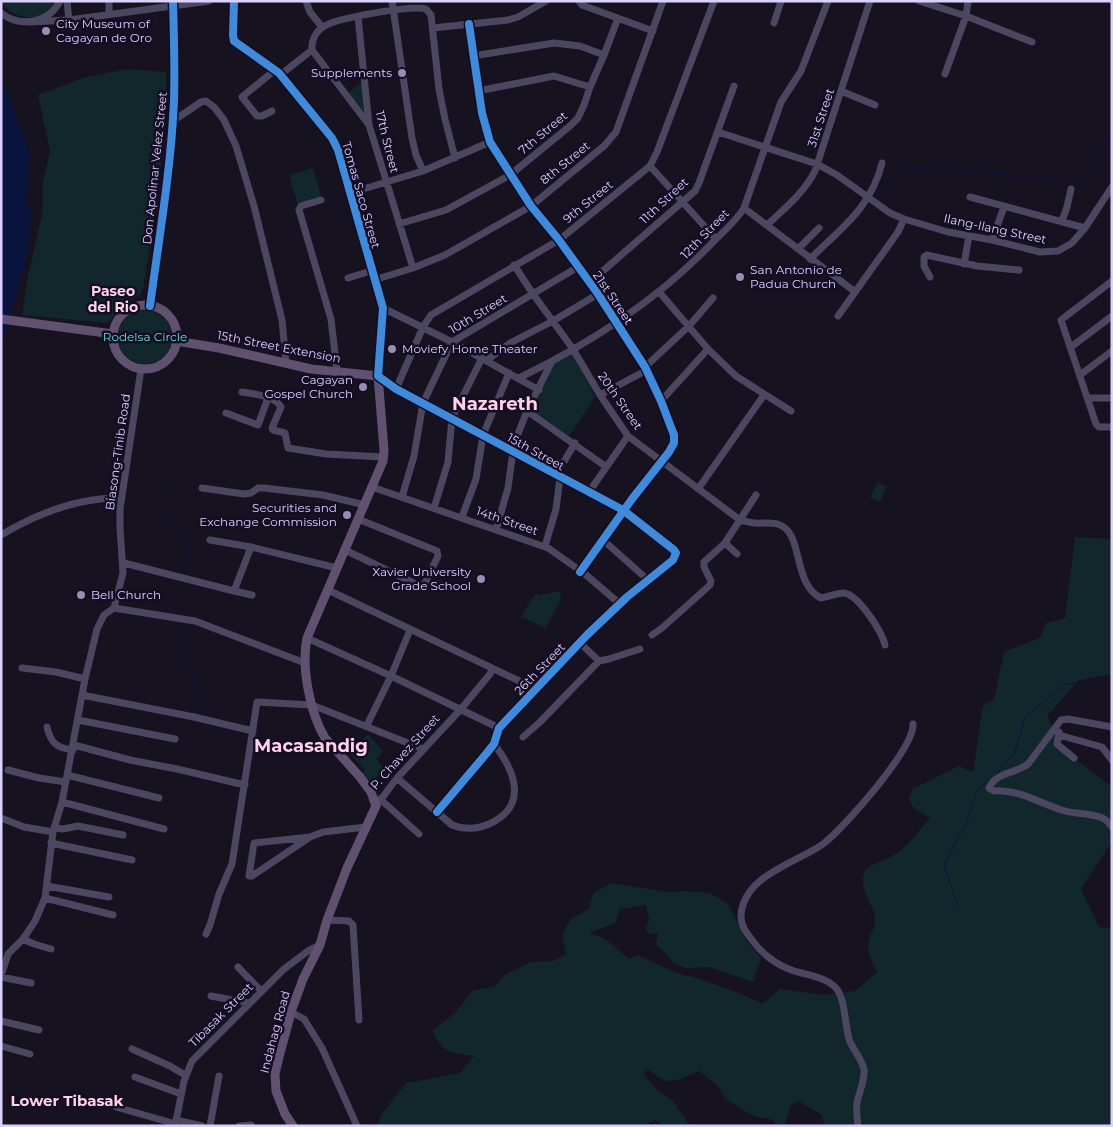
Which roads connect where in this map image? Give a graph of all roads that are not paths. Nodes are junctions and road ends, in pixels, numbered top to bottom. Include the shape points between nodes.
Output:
1 (60, 1) edge
2 (67, 1) edge
3 (109, 1) edge
4 (209, 1) edge
5 (234, 1) edge
6 (306, 1) edge
7 (392, 1) edge
8 (546, 1) edge
9 (579, 1) edge
10 (663, 1) edge
11 (714, 1) edge
12 (781, 1) edge
13 (828, 1) edge
14 (870, 1) edge
15 (920, 1) edge
16 (968, 1) edge
17 (173, 3) edge
18 (933, 3) edge
19 (393, 11) junction
20 (1, 13) edge
21 (109, 14) junction
22 (966, 16) junction
23 (358, 17) junction
24 (618, 18) junction
25 (69, 20) junction
26 (30, 22) junction
27 (774, 23) dead end
28 (469, 24) junction
29 (322, 27) junction
30 (433, 28) junction
31 (653, 31) junction
32 (1032, 42) dead end
33 (312, 50) junction
34 (604, 55) junction
35 (473, 56) junction
36 (278, 72) junction
37 (945, 74) dead end
38 (734, 86) dead end
39 (590, 88) junction
40 (478, 91) junction
41 (841, 91) junction
42 (875, 105) dead end
43 (272, 111) dead end
44 (173, 122) junction
45 (369, 125) junction
46 (718, 132) junction
47 (490, 142) junction
48 (766, 147) junction
49 (455, 158) junction
50 (882, 163) dead end
51 (817, 164) junction
52 (650, 166) junction
53 (423, 171) junction
54 (510, 175) junction
55 (386, 183) junction
56 (1112, 187) edge
57 (1070, 189) dead end
58 (350, 193) junction
59 (970, 197) dead end
60 (869, 198) junction
61 (321, 200) dead end
62 (682, 202) junction
63 (531, 206) junction
64 (1004, 207) junction
65 (744, 208) junction
66 (904, 219) junction
67 (1062, 221) junction
68 (399, 224) junction
69 (767, 225) junction
70 (818, 228) dead end
71 (1085, 228) junction
72 (969, 236) junction
73 (716, 239) junction
74 (559, 240) junction
75 (992, 240) junction
76 (798, 249) junction
77 (810, 259) junction
78 (964, 264) junction
79 (514, 265) junction
80 (578, 267) junction
81 (413, 268) junction
82 (1019, 270) dead end
83 (371, 271) junction
84 (930, 276) dead end
85 (348, 278) dead end
86 (374, 280) junction
87 (1112, 281) edge
88 (589, 283) junction
89 (854, 291) junction
90 (660, 293) junction
91 (533, 294) junction
92 (598, 294) junction
93 (714, 298) dead end
94 (150, 306) junction
95 (383, 308) junction
96 (838, 316) dead end
97 (1112, 316) edge
98 (1, 319) edge
99 (552, 322) junction
100 (617, 323) junction
101 (689, 326) junction
102 (423, 327) junction
103 (113, 334) junction
104 (176, 341) junction
105 (452, 342) junction
106 (1071, 347) junction
107 (708, 349) junction
108 (574, 350) junction
109 (1112, 351) edge
110 (484, 359) junction
111 (286, 362) junction
112 (551, 362) junction
113 (141, 369) junction
114 (646, 369) junction
115 (337, 372) junction
116 (509, 373) junction
117 (1080, 375) junction
118 (378, 376) junction
119 (518, 378) junction
120 (396, 389) junction
121 (538, 390) junction
122 (242, 392) dead end
123 (600, 395) junction
124 (764, 395) junction
125 (268, 398) junction
126 (1088, 398) junction
127 (1112, 398) edge
128 (661, 401) junction
129 (423, 403) junction
130 (527, 411) junction
131 (791, 411) dead end
132 (226, 413) dead end
133 (452, 418) junction
134 (1112, 428) edge
135 (483, 435) junction
136 (628, 436) junction
137 (575, 443) junction
138 (512, 452) junction
139 (383, 457) junction
140 (662, 462) junction
141 (605, 466) junction
142 (558, 476) junction
143 (372, 487) junction
144 (202, 488) dead end
145 (698, 489) junction
146 (588, 492) junction
147 (756, 495) dead end
148 (402, 496) junction
149 (122, 498) junction
150 (365, 505) junction
151 (434, 508) junction
152 (623, 510) junction
153 (462, 517) junction
154 (358, 519) junction
155 (740, 520) junction
156 (496, 530) junction
157 (1, 535) edge
158 (210, 540) dead end
159 (603, 540) junction
160 (725, 543) junction
161 (544, 546) junction
162 (251, 547) junction
163 (345, 550) junction
164 (737, 554) dead end
165 (676, 555) joint
166 (124, 563) junction
167 (337, 568) junction
168 (580, 572) junction
169 (648, 580) junction
170 (328, 590) junction
171 (234, 591) junction
172 (252, 595) dead end
173 (620, 604) junction
174 (114, 608) junction
175 (410, 630) junction
176 (652, 635) dead end
177 (307, 638) junction
178 (580, 643) junction
179 (885, 645) dead end
180 (640, 649) dead end
181 (599, 661) junction
182 (305, 663) junction
183 (22, 668) dead end
184 (492, 669) junction
185 (391, 676) junction
186 (85, 678) junction
187 (536, 689) junction
188 (82, 695) junction
189 (312, 705) junction
190 (461, 709) junction
191 (78, 720) junction
192 (1059, 722) junction
193 (913, 724) dead end
194 (47, 726) dead end
195 (367, 726) junction
196 (1112, 727) edge
197 (499, 728) junction
198 (253, 731) junction
199 (1059, 735) junction
200 (523, 737) dead end
201 (175, 739) dead end
202 (494, 744) junction
203 (73, 748) junction
204 (423, 749) junction
205 (1074, 758) dead end
206 (1112, 760) edge
207 (8, 770) dead end
208 (66, 778) junction
209 (397, 778) junction
210 (245, 786) junction
211 (159, 798) dead end
212 (62, 802) junction
213 (378, 802) junction
214 (437, 812) junction
215 (1, 818) edge
216 (366, 827) junction
217 (1112, 827) edge
218 (164, 829) dead end
219 (54, 830) junction
220 (419, 834) dead end
221 (123, 835) dead end
222 (310, 837) junction
223 (51, 843) junction
224 (132, 860) dead end
225 (47, 886) junction
226 (109, 897) dead end
227 (45, 898) junction
228 (113, 914) dead end
229 (327, 920) junction
230 (206, 934) dead end
231 (23, 939) junction
232 (320, 945) junction
233 (51, 949) dead end
234 (238, 967) dead end
235 (2, 973) edge
236 (31, 983) dead end
237 (262, 991) junction
238 (211, 996) dead end
239 (249, 1003) junction
240 (291, 1012) junction
241 (1, 1020) edge
242 (359, 1020) dead end
243 (39, 1030) dead end
244 (1, 1046) edge
245 (132, 1049) dead end
246 (30, 1054) dead end
247 (185, 1075) junction
248 (219, 1076) dead end
249 (134, 1077) dead end
250 (181, 1094) junction
251 (116, 1107) dead end
252 (176, 1123) edge
253 (251, 1125) edge
254 (202, 1126) edge
255 (210, 1126) edge
256 (239, 1126) edge
257 (293, 1126) edge
258 (357, 1126) edge
259 (858, 1126) edge

1 - 26 street via 51,14
2 - 25 street
3 - 21 street
4 - 17 street
5 - 36 street, Tomas Saco Street via 234,41
6 - 29 street
7 - 19 street
8 - 28 street via 518,17
9 - 24 street
10 - 31 street, 8th Street
11 - 52 street, 9th Street
12 - 27 street
13 - 48 street, 12th Street via 801,71 781,102
14 - 41 street, 31st Street
15 - 18 street
16 - 22 street
17 - 21 street
17 - 44 main road, Don Apolinar Velez Street
18 - 22 street
19 - 23 street
19 - 30 street via 429,10
19 - 53 street via 412,138
20 - 26 street
21 - 25 street
22 - 32 street
22 - 37 street
23 - 29 street
23 - 45 street, 17th Street
24 - 31 street
24 - 34 street, 7th Street
25 - 26 street
28 - 30 street
28 - 35 street, 21st Street
29 - 33 street via 312,41
30 - 49 street via 439,89
31 - 63 street, 8th Street via 616,132 604,146
33 - 36 street
33 - 45 street
34 - 35 street via 580,46 554,43
34 - 39 street, 7th Street
35 - 40 street, 21st Street
36 - 43 street via 242,97 258,116
36 - 58 street, Tomas Saco Street via 332,138
38 - 46 street, 11th Street
39 - 40 street via 554,76
39 - 54 street, 7th Street via 582,111 570,126
40 - 47 street, 21st Street
41 - 42 street
41 - 51 street, 31st Street
44 - 94 main road, Don Apolinar Velez Street
44 - 111 street via 206,101 229,129 254,206 282,320
45 - 55 street, 17th Street
46 - 48 street, Ilang-Ilang Street
46 - 62 street, 11th Street via 695,191
47 - 49 street
47 - 54 street, 21st Street
48 - 51 street, Ilang-Ilang Street
48 - 65 street, 12th Street
49 - 53 street
50 - 60 street
51 - 60 street, Ilang-Ilang Street
51 - 69 street, 31st Street via 810,181
52 - 62 street
52 - 74 street, 9th Street
53 - 55 street
54 - 63 street, 21st Street
54 - 68 street, 7th Street via 446,210
55 - 58 street
55 - 68 street, 17th Street
56 - 71 street, Ilang-Ilang Street
57 - 67 street via 1068,208
58 - 83 street, Tomas Saco Street
59 - 64 street
60 - 66 street, Ilang-Ilang Street
60 - 77 street
61 - 115 street via 299,210 331,318
62 - 73 street
62 - 88 street, 11th Street
63 - 74 street, 21st Street
63 - 81 street, 8th Street via 445,255
64 - 67 street
64 - 75 street
65 - 69 street
65 - 73 street, 12th Street
66 - 72 street, Ilang-Ilang Street
66 - 89 street
67 - 71 street
68 - 81 street, 17th Street
69 - 76 street
70 - 76 street
71 - 75 street, Ilang-Ilang Street via 1058,252 1040,252
72 - 75 street, Ilang-Ilang Street
72 - 78 street
73 - 90 street, 12th Street
74 - 79 street, 9th Street
74 - 80 street, 21st Street
76 - 77 street
77 - 89 street
78 - 82 street
78 - 84 street via 925,255 924,264
79 - 91 street, 20th Street
79 - 102 street, 9th Street via 431,314
80 - 88 street, 21st Street
80 - 91 street, 10th Street
81 - 86 street, 8th Street
83 - 85 street
83 - 86 street, Tomas Saco Street
86 - 95 street, Tomas Saco Street
87 - 106 street via 1061,318
88 - 92 street, 21st Street
89 - 96 street
90 - 100 street, 12th Street
90 - 101 street
91 - 99 street, 20th Street
91 - 105 street, 10th Street
92 - 99 street
92 - 100 street, 21st Street
93 - 101 street
94 - 103 main road via 127,311 117,321
94 - 104 main road via 162,310 169,317 174,325
95 - 102 street
95 - 118 street, Tomas Saco Street
97 - 106 street
98 - 103 main road
99 - 108 street, 20th Street
99 - 110 street
100 - 108 street, 12th Street
100 - 114 street, 21st Street
101 - 107 street
101 - 114 street
102 - 105 street
102 - 120 street, 9th Street
103 - 113 main road via 120,357 127,364
104 - 111 main road, 15th Street Extension
104 - 113 main road via 172,354 165,361 152,368
105 - 110 street
105 - 129 street, 10th Street
106 - 117 street
107 - 124 street via 736,376
107 - 128 street
108 - 112 street, 12th Street
108 - 123 street, 20th Street
109 - 117 street
110 - 116 street
110 - 133 street
111 - 115 main road, 15th Street Extension
112 - 119 street, 12th Street
112 - 121 street
113 - 149 street, Biasong-Tinib Road
114 - 123 street
114 - 128 street, 21st Street
115 - 118 main road, 15th Street Extension
116 - 119 street
116 - 135 street
117 - 126 street
118 - 120 street, 15th Street
118 - 139 main road, Tomas Saco Street
119 - 121 street
120 - 129 street, 15th Street
121 - 130 street
122 - 125 street
123 - 136 street, 20th Street
124 - 131 street
124 - 145 street
125 - 132 street via 258,425
125 - 139 street via 281,407 272,428 285,432 287,446 291,450
126 - 127 street
126 - 134 street via 1097,426
128 - 140 street, 21st Street via 674,439
129 - 133 street, 15th Street
129 - 148 street, 10th Street via 414,456
130 - 137 street
130 - 138 street
133 - 135 street, 15th Street
133 - 151 street via 448,462
135 - 138 street, 15th Street
135 - 153 street via 476,478
136 - 140 street, 20th Street
136 - 141 street
137 - 141 street
137 - 142 street
138 - 142 street, 15th Street
138 - 156 street via 508,488
139 - 143 main road, Tomas Saco Street
140 - 145 street, 20th Street
140 - 152 street, 21st Street
141 - 146 street
142 - 146 street, 15th Street
142 - 161 street via 556,509
143 - 148 street, 14th Street
143 - 150 main road, Tomas Saco Street
144 - 150 street via 237,494 250,494 260,488 323,495
145 - 155 street, 20th Street
146 - 152 street, 15th Street
147 - 155 street
148 - 151 street, 14th Street
149 - 157 street via 90,500 59,507
149 - 166 street, Biasong-Tinib Road via 120,528
150 - 154 main road, Tomas Saco Street
151 - 153 street, 14th Street
152 - 159 street, 21st Street
152 - 165 street, 15th Street via 674,550
153 - 156 street, 14th Street
154 - 163 main road, Tomas Saco Street
154 - 163 street via 437,551 435,564 425,584 420,586
155 - 160 street
155 - 179 street via 780,524 786,529 802,576 815,595 821,598 843,593 853,597 881,632
156 - 161 street, 14th Street
158 - 162 street
159 - 168 street, 21st Street
159 - 169 street
160 - 164 street
160 - 176 street via 704,562 710,585
161 - 168 street, 14th Street
162 - 167 street
162 - 171 street
163 - 167 main road, Tomas Saco Street
165 - 169 street, 26th Street
166 - 171 street
166 - 174 street, Biasong-Tinib Road
167 - 170 main road, Tomas Saco Street
168 - 173 street, 14th Street
169 - 173 street, 26th Street
170 - 175 street
170 - 177 main road, Tomas Saco Street
171 - 172 street
173 - 178 street, 26th Street
174 - 182 street via 195,621
174 - 186 street via 104,615 97,629
175 - 184 street
175 - 185 street
177 - 182 main road, Tomas Saco Street
177 - 185 street
178 - 181 street
178 - 187 street, 26th Street
180 - 181 street
181 - 200 street
182 - 189 main road, Tomas Saco Street
183 - 186 street
184 - 187 street
184 - 190 street, P. Chavez Street
185 - 190 street
185 - 195 street
186 - 188 street
187 - 197 street, 26th Street
188 - 191 street
188 - 198 street
189 - 195 street
189 - 198 street via 257,702
189 - 213 main road, Tomas Saco Street via 325,738
190 - 197 street
190 - 204 street, P. Chavez Street
191 - 201 street
191 - 203 street
192 - 196 street via 1068,719
192 - 199 street
192 - 217 street via 1028,764 996,778 989,788 1011,791 1053,808 1098,816
193 - 259 street via 909,742 894,764 835,832 813,850 761,879 748,896 742,912 744,928 763,953 783,966 829,982 839,992 850,1040 864,1069 857,1104
194 - 203 street via 54,743
195 - 204 street
197 - 202 street, 26th Street
198 - 210 street
199 - 205 street via 1057,744
199 - 206 street via 1102,747
202 - 214 street, 26th Street
202 - 214 street via 506,763 514,786 514,799 506,813 484,826 463,829 452,826
203 - 208 street
203 - 210 street
204 - 209 street, P. Chavez Street
207 - 208 street via 40,778
208 - 211 street
208 - 212 street
209 - 213 street, P. Chavez Street
209 - 214 street
210 - 230 street via 232,864
212 - 218 street
212 - 219 street
213 - 216 main road, P. Chavez Street
213 - 220 street
215 - 219 street via 24,828
216 - 222 street via 323,832
216 - 229 main road, P. Chavez Street
219 - 221 street via 78,826
219 - 223 street
222 - 222 street via 254,843 249,876 252,876
223 - 224 street
223 - 225 street
225 - 226 street
225 - 227 street
227 - 228 street
227 - 231 street
229 - 232 main road, P. Chavez Street
229 - 242 street via 349,921 353,925
231 - 233 street
231 - 235 street via 8,954
232 - 237 street, Tibasak Street via 284,969
232 - 240 main road, Indahag Road
234 - 237 street
235 - 236 street
237 - 239 street, Tibasak Street
238 - 239 street
239 - 247 street, Tibasak Street via 192,1061
240 - 257 main road, Indahag Road via 275,1084 277,1098
240 - 258 street via 304,1018 322,1048
241 - 243 street
244 - 246 street
245 - 247 street
247 - 250 street, Tibasak Street
248 - 255 street
249 - 250 street
250 - 252 street, Tibasak Street
251 - 252 street
252 - 254 street
253 - 256 street

